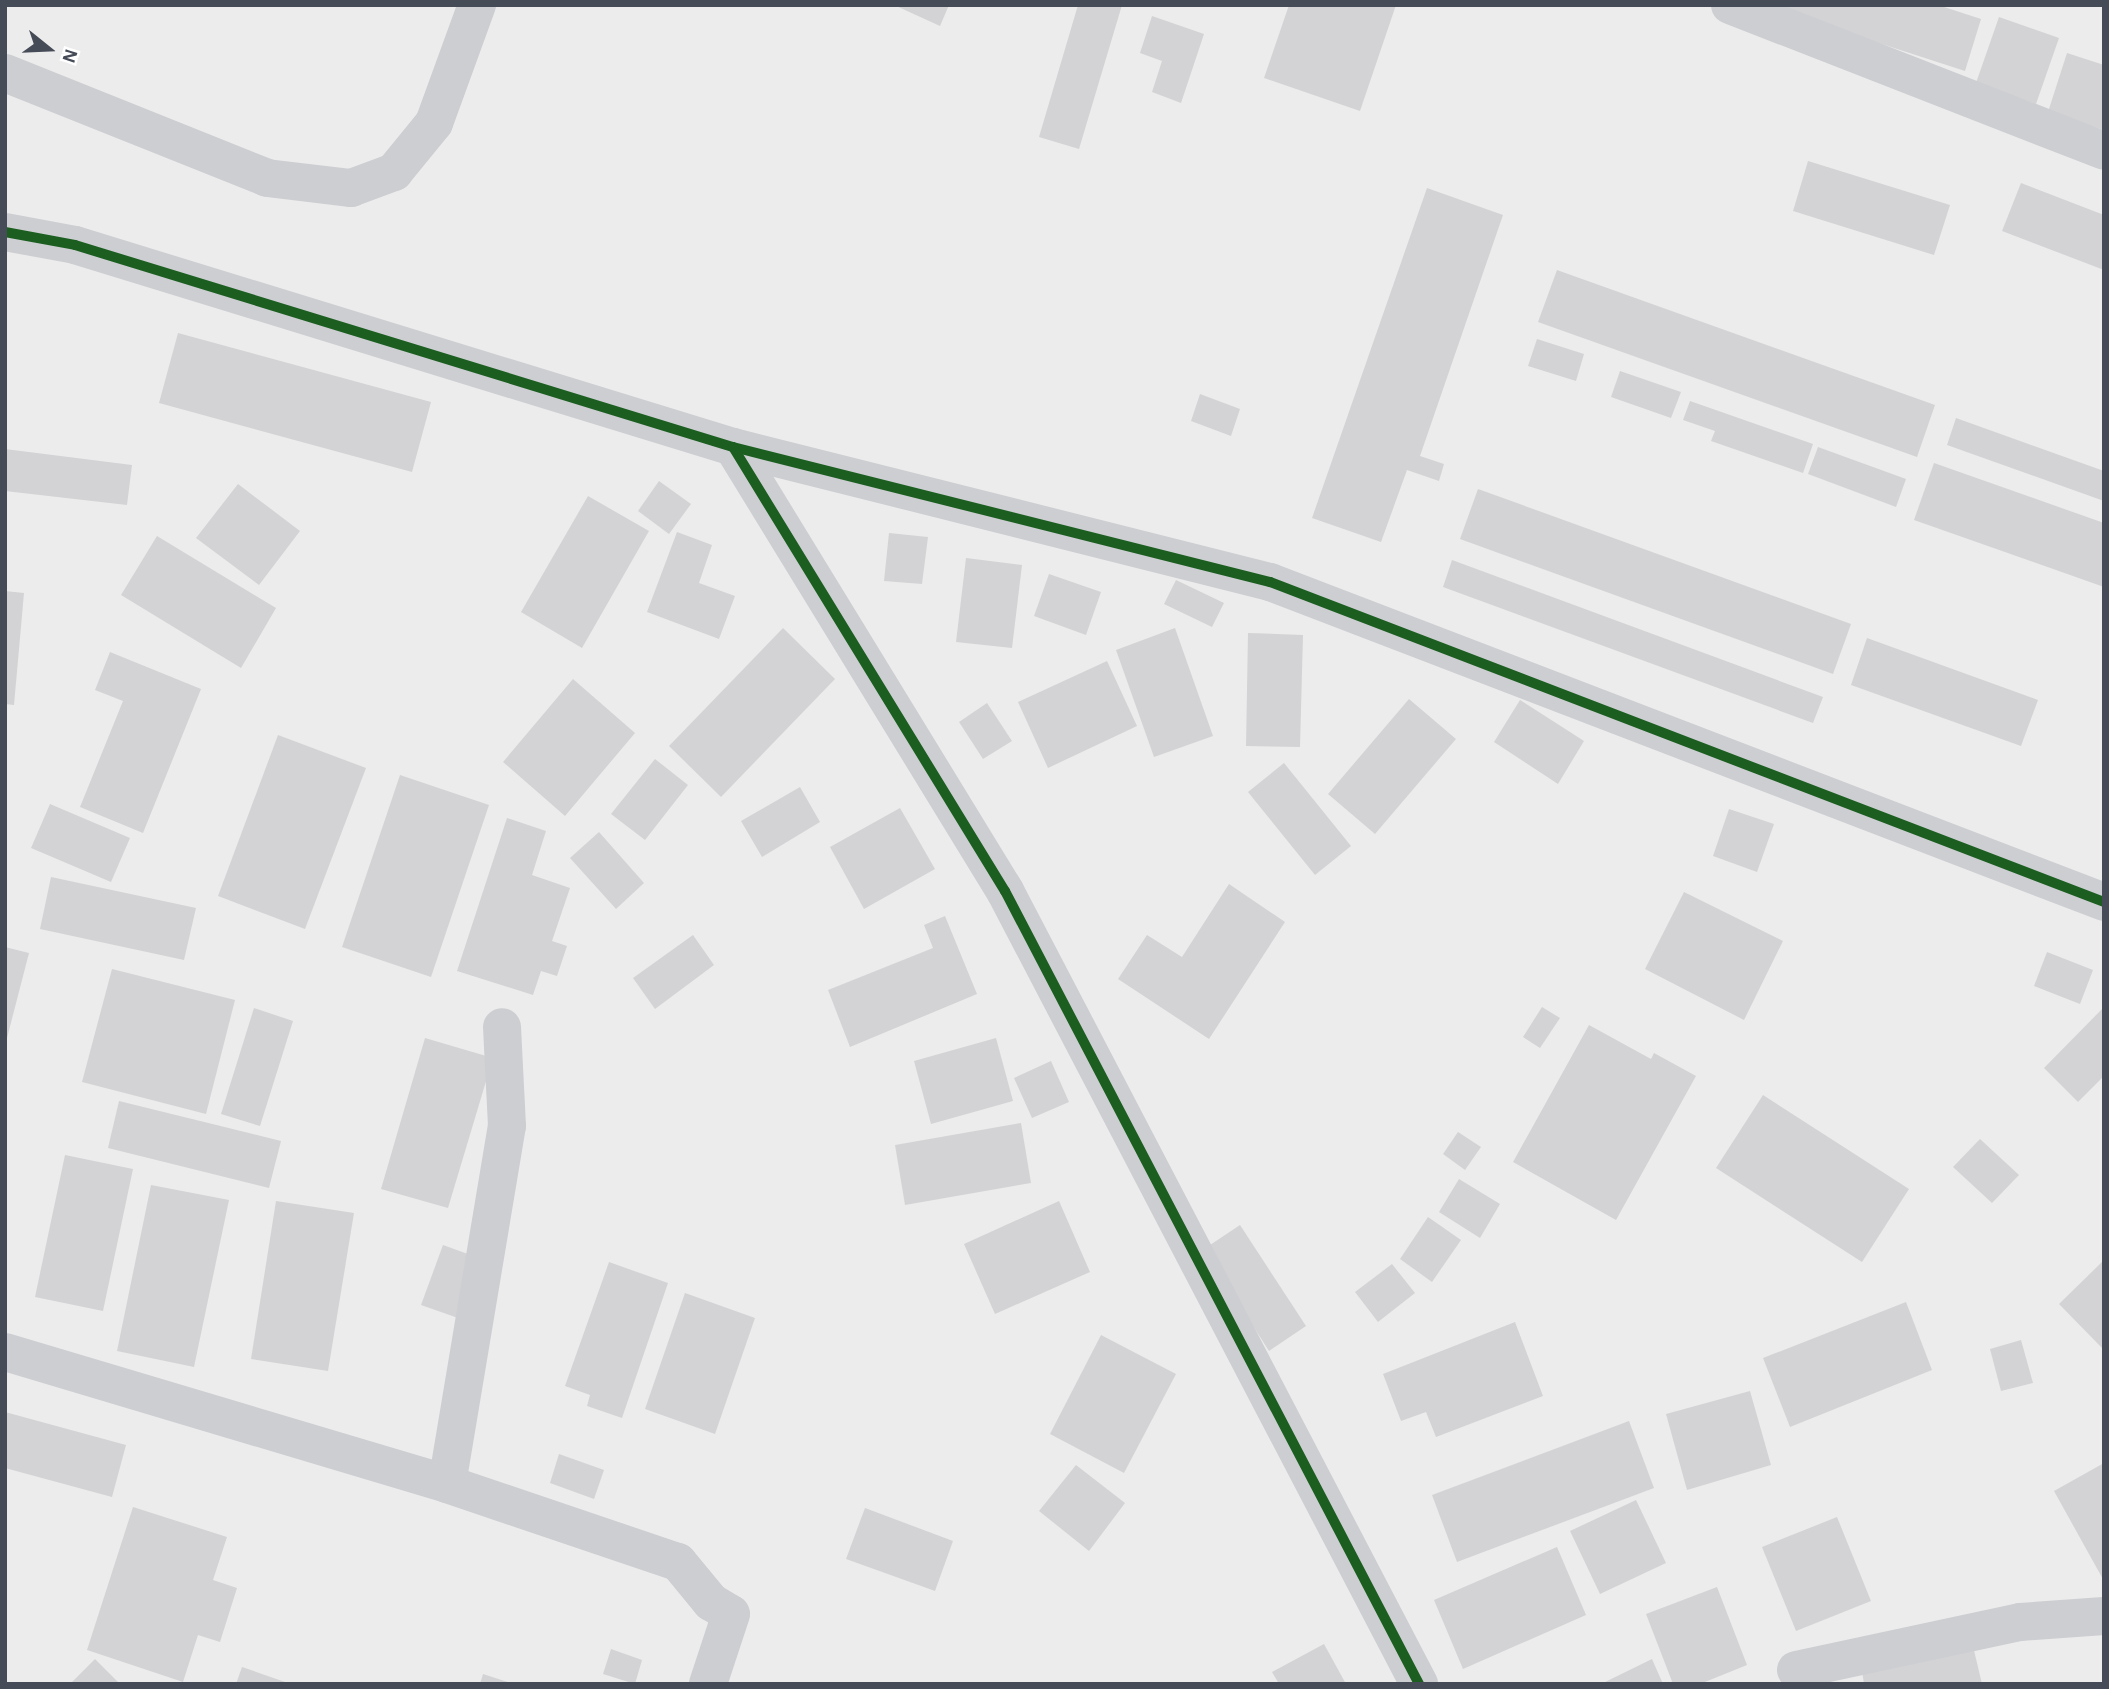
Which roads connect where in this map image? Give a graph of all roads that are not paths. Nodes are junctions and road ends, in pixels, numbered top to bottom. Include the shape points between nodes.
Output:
1 (477, 5) edge
2 (1730, 5) edge
3 (5, 73) edge
4 (2104, 150) edge
5 (5, 232) edge
6 (733, 447) junction
7 (2104, 902) edge
8 (502, 1027) dead end
9 (5, 1352) edge
10 (447, 1484) junction
11 (2104, 1616) edge
12 (1796, 1670) dead end
13 (708, 1684) edge
14 (1419, 1684) edge

1 - 3 street via 433,123 394,172 351,188 267,178
2 - 4 street
5 - 6 street via 75,246
6 - 7 street via 1270,582
6 - 14 street via 1005,891
8 - 10 street via 507,1126
9 - 10 street
10 - 13 street via 678,1562 711,1602 731,1614
11 - 12 street via 2020,1622

